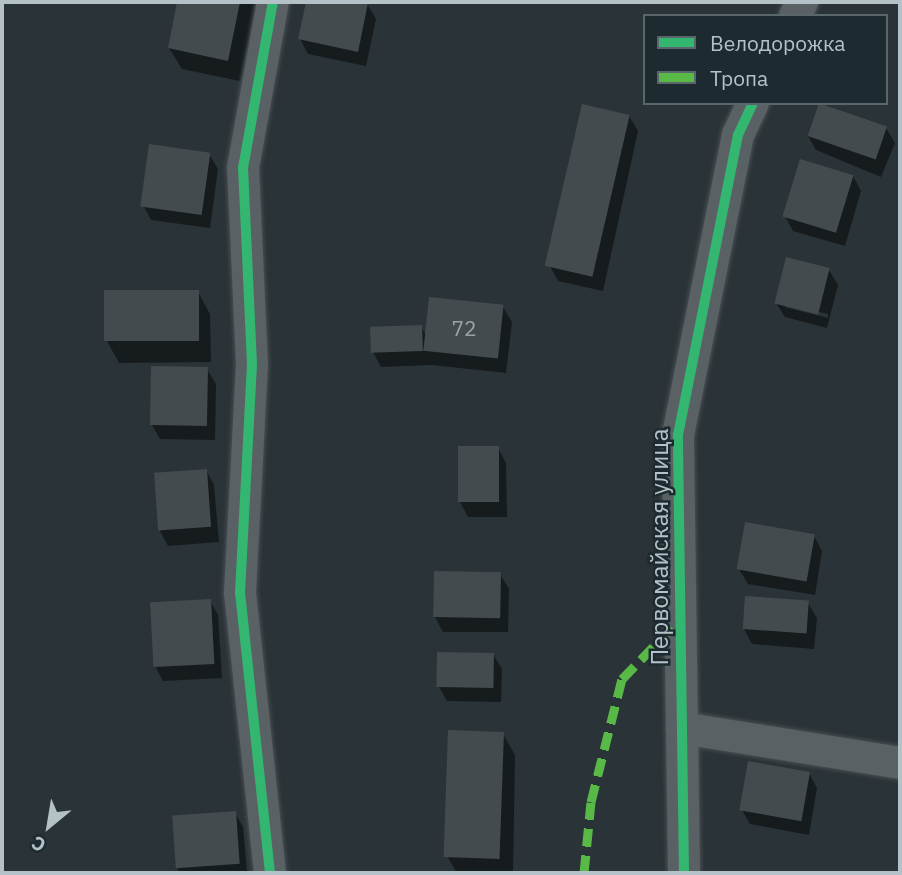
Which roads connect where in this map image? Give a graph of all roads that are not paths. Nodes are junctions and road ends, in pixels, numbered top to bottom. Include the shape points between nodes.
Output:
1 (273, 2) edge
2 (752, 105) edge
3 (681, 728) junction
4 (900, 764) edge
5 (270, 873) edge
6 (684, 873) edge

1 - 5 street via 243,168 252,365 240,593
2 - 3 street, Первомайская улица via 738,135 678,436
3 - 4 street
3 - 6 street, Первомайская улица

